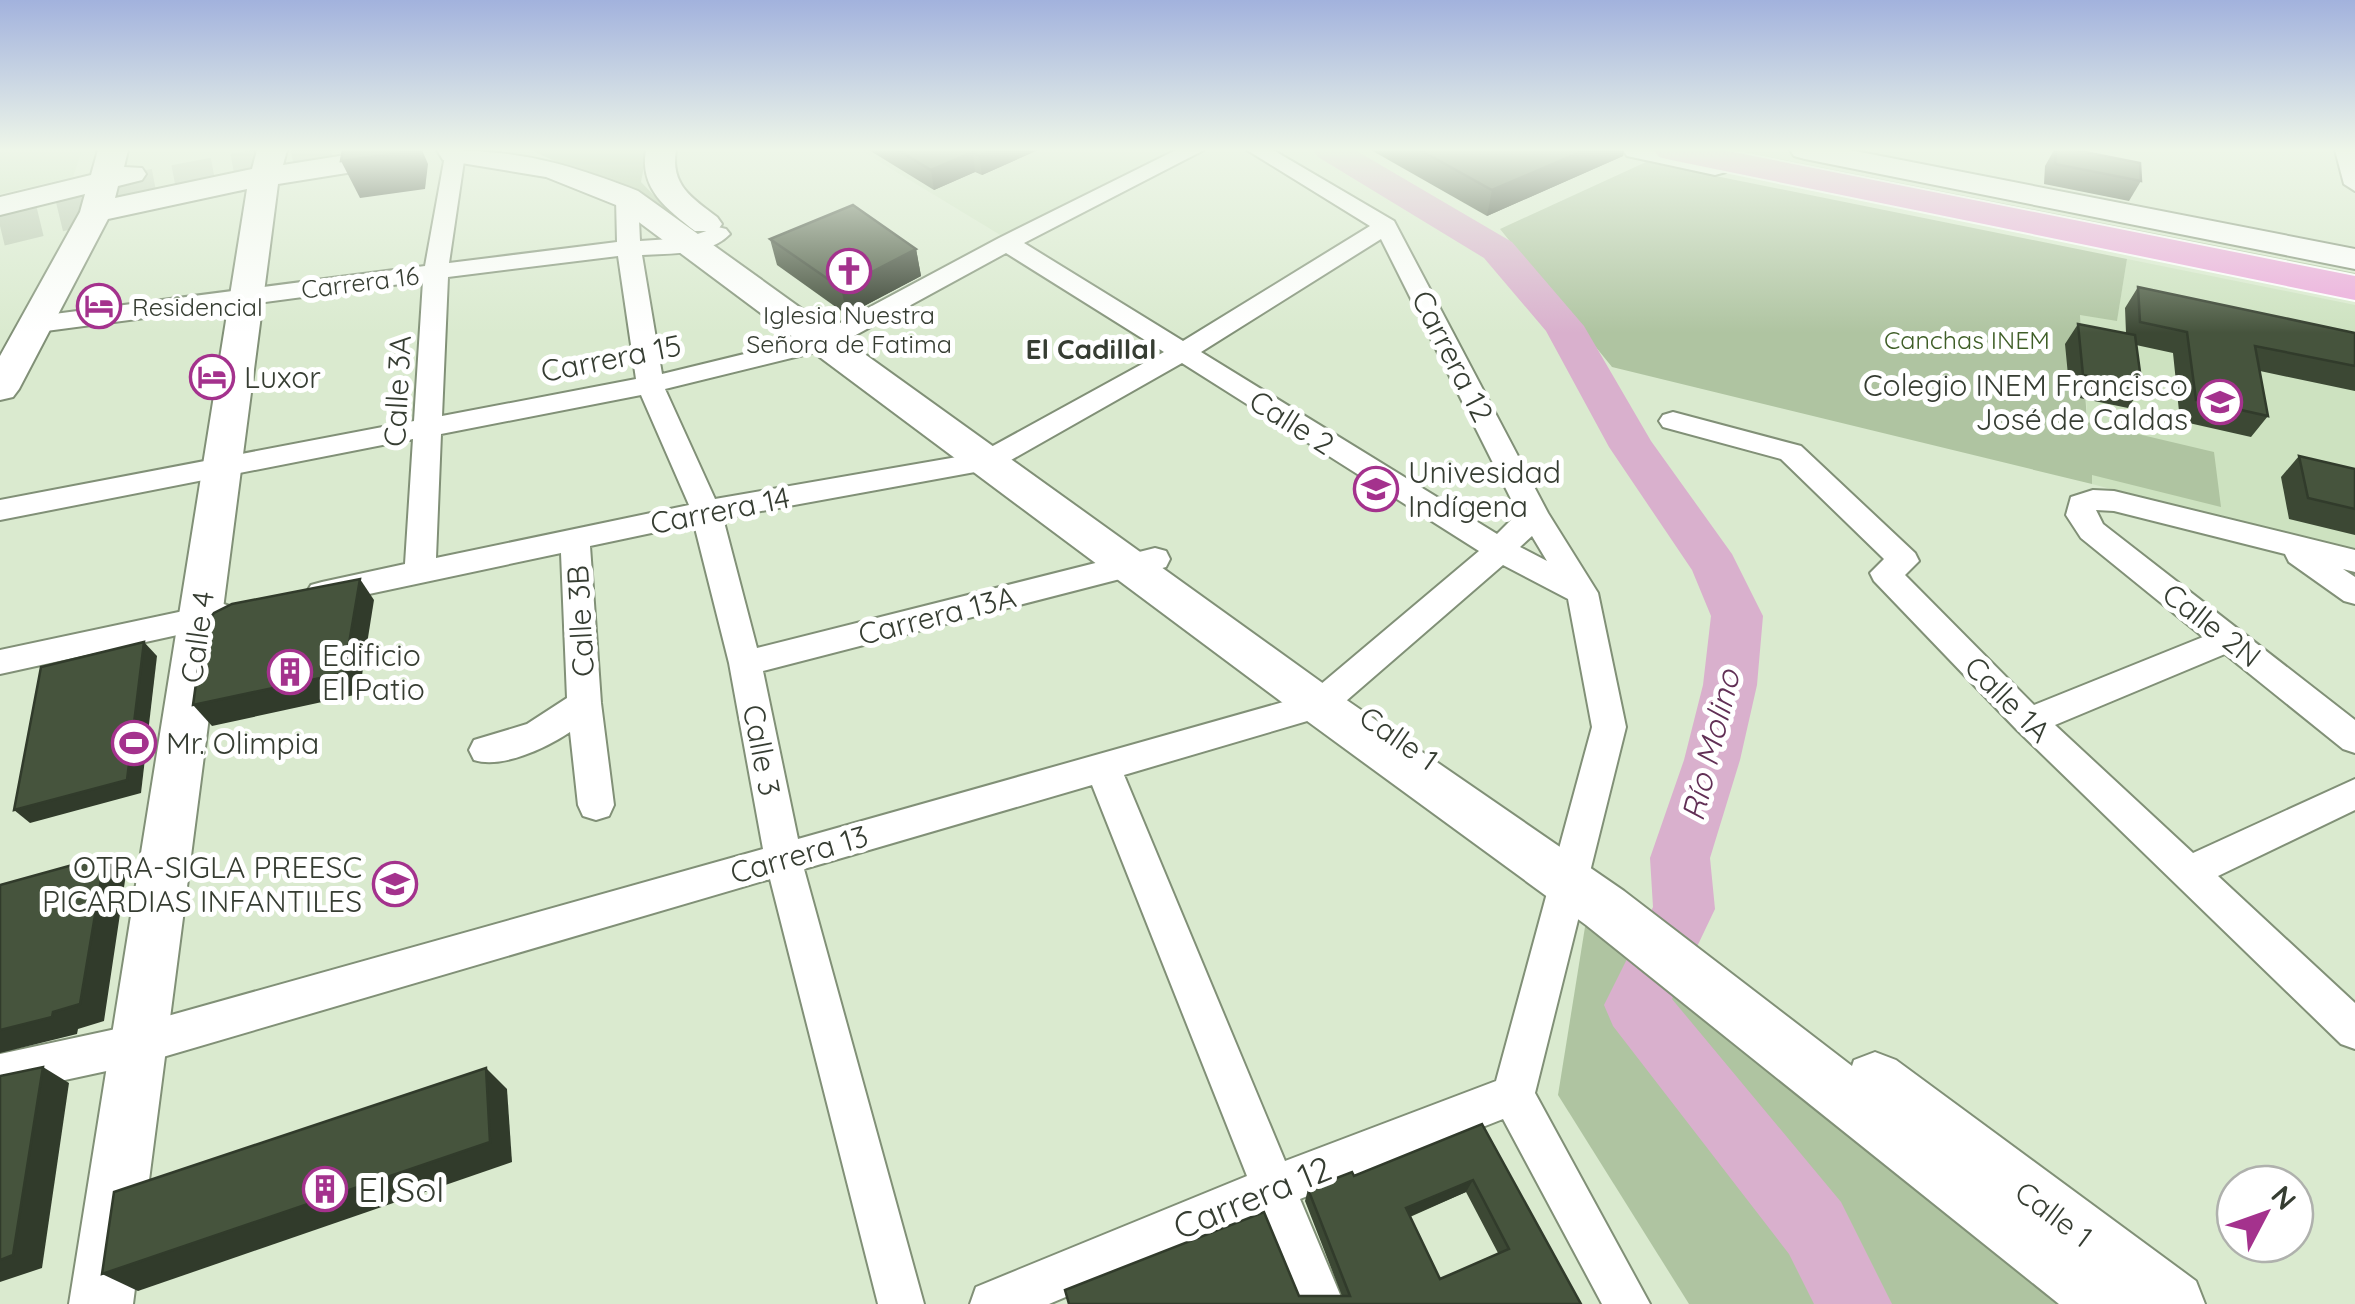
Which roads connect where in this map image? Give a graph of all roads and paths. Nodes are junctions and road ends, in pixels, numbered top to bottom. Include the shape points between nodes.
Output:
1 (38, 211) edge
2 (86, 211) edge
3 (91, 211) edge
4 (257, 211) edge
5 (442, 211) edge
6 (628, 211) edge
7 (651, 211) edge
8 (680, 211) edge
9 (1070, 211) edge
10 (1360, 211) edge
11 (1931, 211) edge
12 (1973, 211) edge
13 (2070, 211) edge
14 (2112, 211) edge
15 (9, 218) edge
16 (1386, 226) junction
17 (704, 240) junction
18 (1007, 242) junction
19 (629, 249) junction
20 (2355, 259) edge
21 (2355, 268) edge
22 (436, 272) junction
23 (2355, 288) edge
24 (246, 297) junction
25 (2355, 299) edge
26 (31, 325) junction
27 (835, 335) junction
28 (1181, 353) junction
29 (5, 370) edge
30 (650, 385) junction
31 (1673, 421) dead end
32 (428, 425) junction
33 (997, 456) junction
34 (222, 468) junction
35 (0, 510) edge
36 (706, 511) junction
37 (1534, 515) junction
38 (576, 540) junction
39 (2284, 543) junction
40 (1500, 550) junction
41 (2355, 561) edge
42 (1142, 563) junction
43 (420, 573) junction
44 (1582, 593) junction
45 (2355, 593) edge
46 (292, 600) edge
47 (255, 608) edge
48 (200, 619) junction
49 (2230, 640) junction
50 (0, 662) edge
51 (745, 663) junction
52 (1325, 698) junction
53 (584, 703) junction
54 (2029, 722) junction
55 (2355, 739) edge
56 (486, 750) dead end
57 (1103, 768) junction
58 (2355, 794) edge
59 (596, 805) dead end
60 (783, 858) junction
61 (2187, 873) junction
62 (1590, 885) junction
63 (1729, 988) junction
64 (2355, 1030) edge
65 (139, 1044) junction
66 (0, 1074) edge
67 (1514, 1095) junction
68 (1274, 1187) junction
69 (101, 1304) edge
70 (901, 1304) edge
71 (993, 1304) edge
72 (1322, 1304) edge
73 (1628, 1304) edge
74 (2110, 1304) edge
75 (2173, 1304) edge

1 - 15 main road, Calle 1
2 - 15 main road via 70,228
3 - 26 main road
4 - 24 main road, Calle 4
5 - 22 street, Calle 3A
6 - 19 street, Calle 3
7 - 17 main road, Calle 1
8 - 17 main road, Calle 1
9 - 18 street, Carrera 15
10 - 16 street
11 - 25 main road
12 - 23 main road
13 - 21 main road
14 - 20 main road
16 - 28 street, Carrera 14
16 - 37 street, Carrera 12
17 - 19 street, Carrera 16
17 - 27 main road, Calle 1
18 - 27 street, Carrera 15
18 - 28 street, Calle 2
19 - 22 street, Carrera 16
19 - 30 street, Calle 3
22 - 24 street, Carrera 16
22 - 32 street, Calle 3A
24 - 26 street, Carrera 16
24 - 34 main road, Calle 4
26 - 29 main road
27 - 30 street, Carrera 15
27 - 33 main road, Calle 1
28 - 33 street, Carrera 14
28 - 40 street, Calle 2
30 - 32 street, Carrera 15
30 - 36 street, Calle 3
31 - 54 street, Calle 1A via 1792,452 1904,561 1885,573
32 - 34 street, Carrera 15
32 - 43 street, Calle 3A
33 - 36 street, Carrera 14
33 - 42 main road, Calle 1
34 - 35 street, Carrera 15
34 - 48 main road, Calle 4
36 - 38 street, Carrera 14
36 - 51 street, Calle 3
37 - 40 street, Carrera 13
37 - 44 street, Carrera 12
38 - 43 street, Carrera 14
38 - 53 street, Calle 3B
39 - 41 street
39 - 45 street
39 - 49 street, Calle 2N via 2114,501 2081,504 2092,531
40 - 44 street, Calle 2
40 - 52 street, Carrera 13
42 - 51 street, Carrera 13A
42 - 52 main road, Calle 1
43 - 46 street, Carrera 14
44 - 62 street, Carrera 12 via 1609,727
47 - 48 street
48 - 50 street
48 - 65 main road, Calle 4
49 - 54 street
49 - 55 street, Calle 2N
51 - 60 street, Calle 3
52 - 57 street, Carrera 13
52 - 62 main road, Calle 1
53 - 56 street, Calle 3B via 561,724
53 - 59 street, Calle 3B
54 - 61 street, Calle 1A
57 - 60 street, Carrera 13
57 - 68 street
58 - 61 street
60 - 65 street, Carrera 13
60 - 70 street, Calle 3
61 - 64 street, Calle 1A
62 - 63 main road, Calle 1
62 - 67 street
63 - 74 main road, Calle 1
63 - 75 main road, Calle 1
65 - 66 street, Carrera 13
65 - 69 main road, Calle 4
67 - 68 street, Carrera 12
67 - 73 street
68 - 71 street, Carrera 12
68 - 72 street

